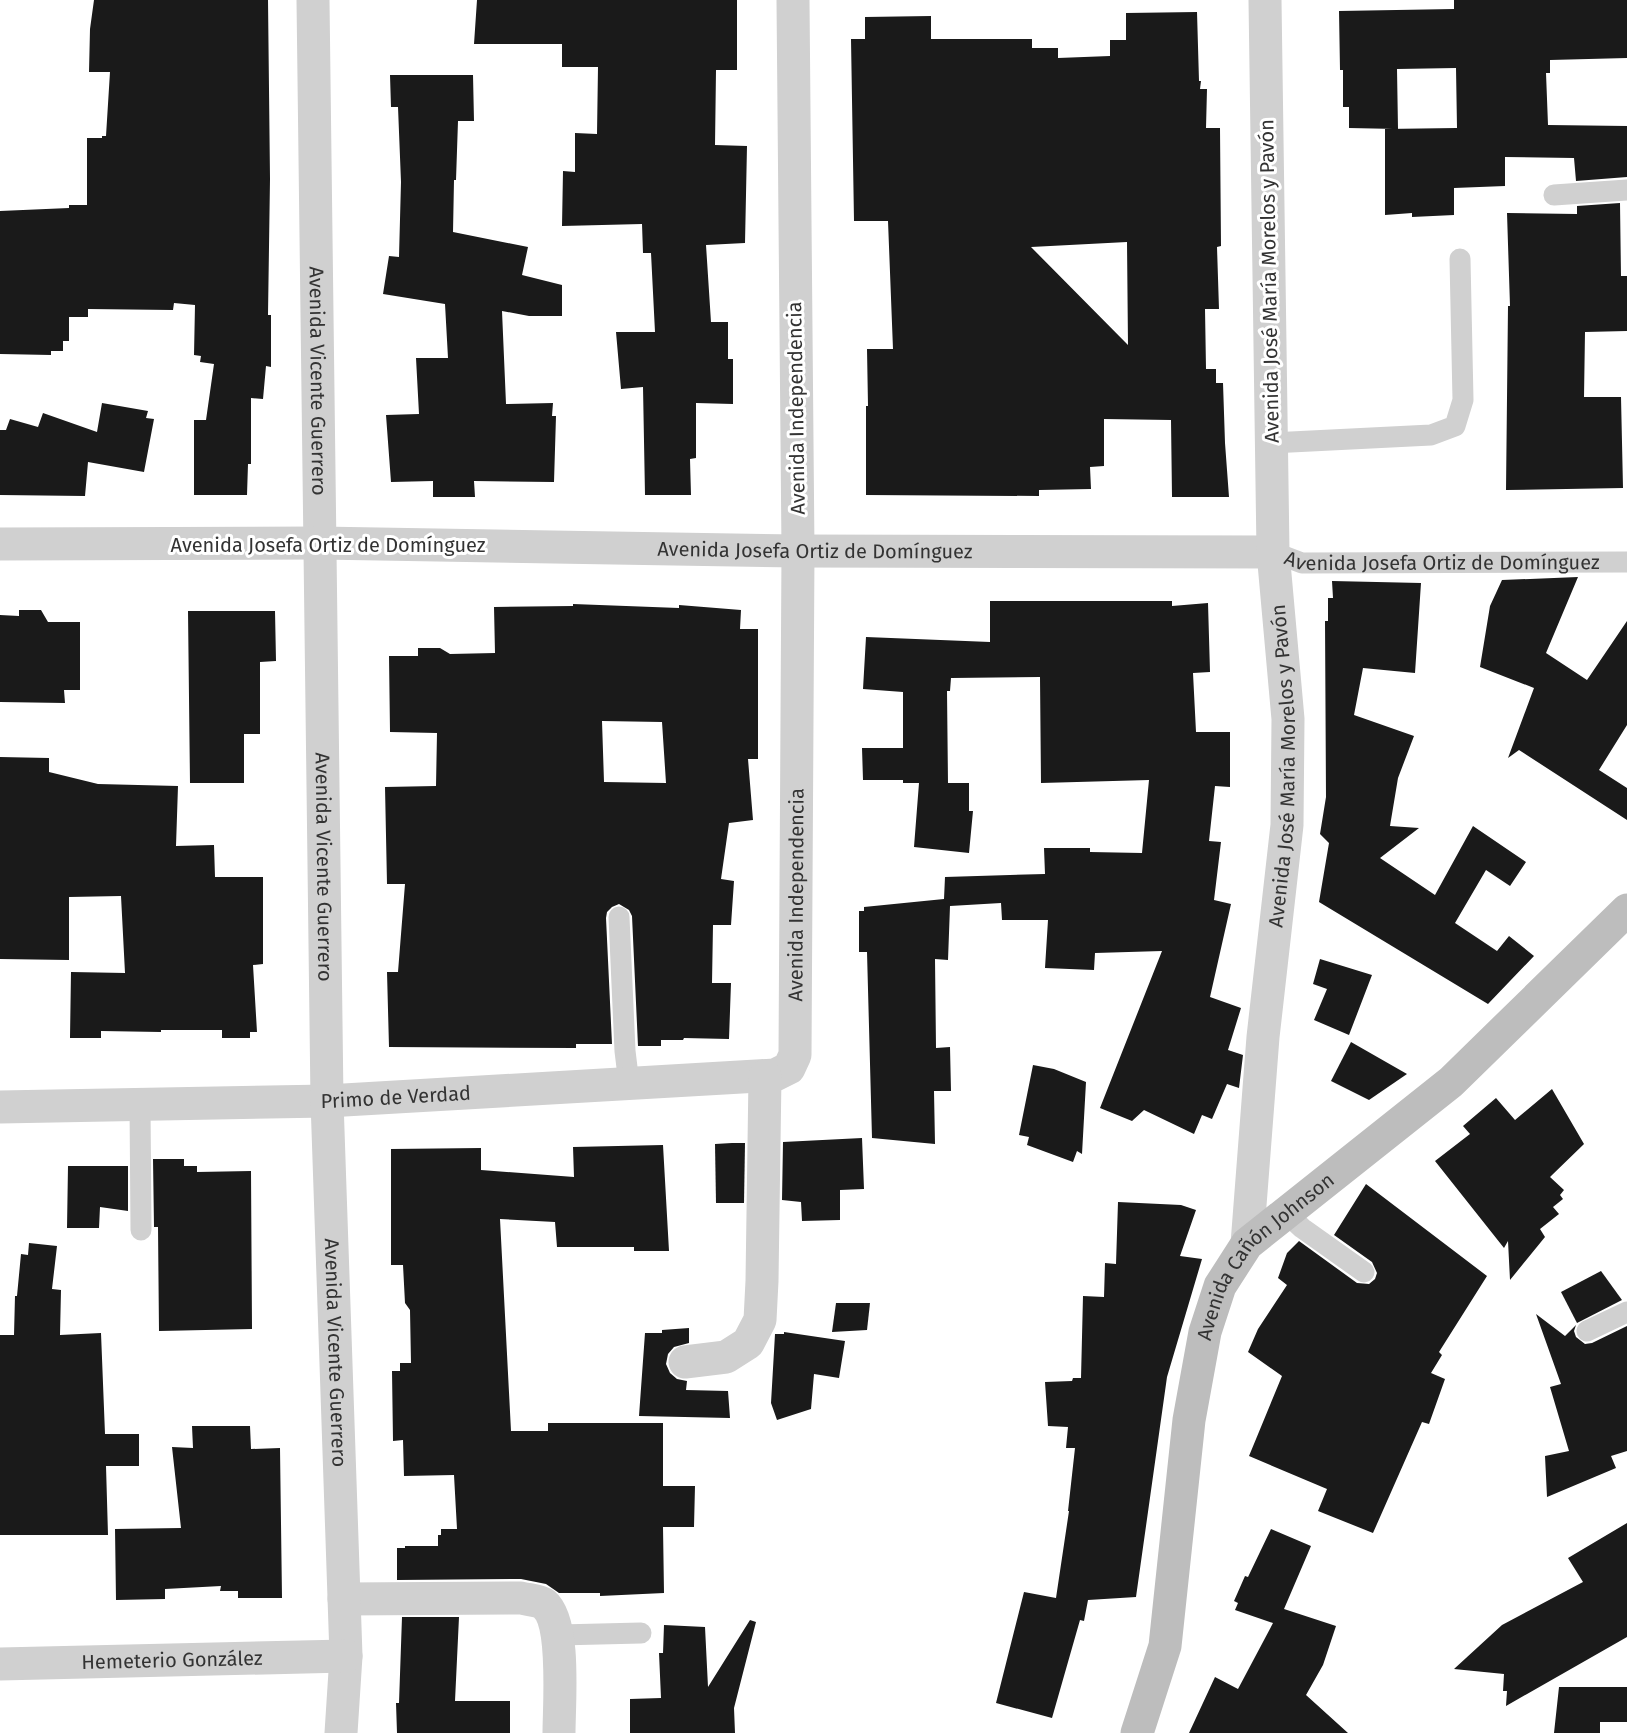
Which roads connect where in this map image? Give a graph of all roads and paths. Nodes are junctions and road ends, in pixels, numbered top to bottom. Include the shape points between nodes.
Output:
1 (313, 0) edge
2 (793, 0) edge
3 (1265, 0) edge
4 (1627, 190) edge
5 (1554, 195) dead end
6 (1460, 259) dead end
7 (1271, 443) junction
8 (320, 543) junction
9 (0, 544) edge
10 (798, 551) junction
11 (1273, 552) junction
12 (1627, 562) edge
13 (1627, 910) edge
14 (619, 917) dead end
15 (777, 1072) junction
16 (629, 1084) junction
17 (327, 1101) junction
18 (140, 1105) junction
19 (0, 1107) edge
20 (1286, 1213) junction
21 (141, 1230) dead end
22 (1247, 1244) junction
23 (1364, 1272) dead end
24 (1627, 1312) edge
25 (1587, 1331) dead end
26 (685, 1362) dead end
27 (344, 1599) junction
28 (641, 1633) dead end
29 (559, 1635) junction
30 (346, 1656) junction
31 (0, 1664) edge
32 (341, 1733) edge
33 (559, 1733) edge
34 (1137, 1733) edge

1 - 8 street, Avenida Vicente Guerrero
2 - 10 street, Avenida Independencia
3 - 7 street, Avenida José María Morelos y Pavón
4 - 5 lane
6 - 7 lane via 1463,400 1455,426 1431,435
7 - 11 street, Avenida José María Morelos y Pavón
8 - 9 street, Avenida Josefa Ortiz de Domínguez
8 - 10 street, Avenida Josefa Ortiz de Domínguez
8 - 17 street, Avenida Vicente Guerrero
10 - 11 street, Avenida Josefa Ortiz de Domínguez
10 - 15 street, Avenida Independencia via 795,1055
11 - 12 lane, Avenida Josefa Ortiz de Domínguez via 1302,563
11 - 22 street, Avenida José María Morelos y Pavón via 1288,719 1287,825 1263,1037
13 - 20 main road, Avenida Cañón Johnson via 1451,1082
14 - 16 lane
15 - 16 street, Primo de Verdad
15 - 26 street, Avenida Independencia via 759,1320 748,1343 726,1357
16 - 17 street, Primo de Verdad
17 - 18 street, Primo de Verdad
17 - 27 street, Avenida Vicente Guerrero
18 - 19 street, Primo de Verdad
18 - 21 lane
20 - 22 main road, Avenida Cañón Johnson
20 - 23 lane
22 - 34 main road, Avenida Cañón Johnson via 1220,1286 1205,1332 1189,1420 1165,1646
24 - 25 lane
27 - 29 street via 521,1598 543,1603 553,1615
27 - 30 street, Avenida Vicente Guerrero
28 - 29 lane
29 - 33 street
30 - 31 street, Hemeterio González
30 - 32 street, Avenida Vicente Guerrero

